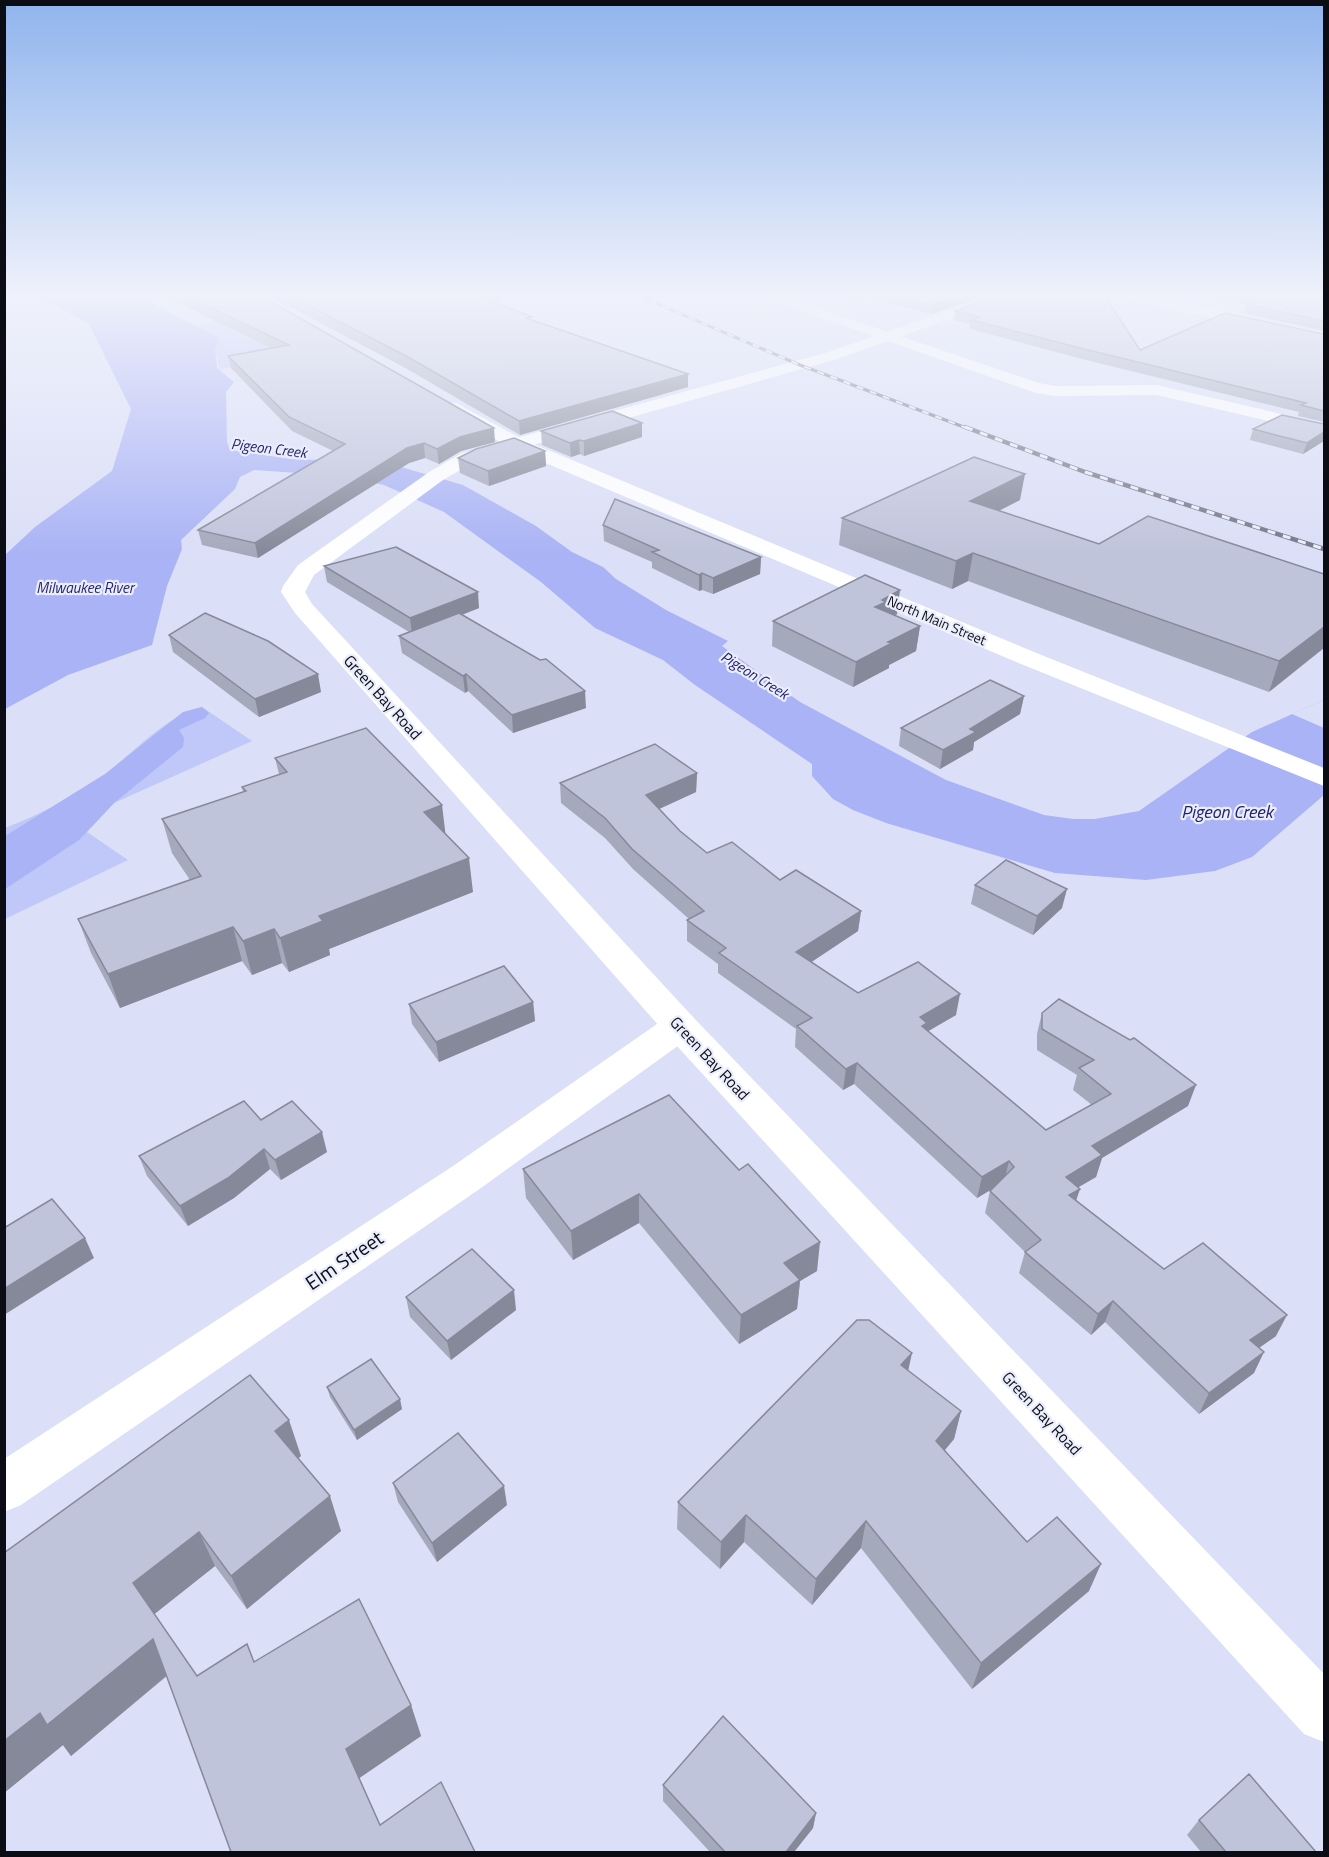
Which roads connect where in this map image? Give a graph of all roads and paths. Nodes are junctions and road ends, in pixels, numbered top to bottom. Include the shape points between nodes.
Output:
1 (736, 382) edge
2 (1017, 382) edge
3 (443, 400) edge
4 (1324, 429) edge
5 (517, 444) junction
6 (1324, 778) edge
7 (680, 1026) junction
8 (4, 1488) edge
9 (1324, 1714) edge

1 - 5 street, Green Bay Road
2 - 4 street via 1055,391 1157,390
3 - 5 street, North Main Street
5 - 6 street, North Main Street
5 - 7 street, Green Bay Road via 469,458 436,476 306,570 293,592
7 - 8 street, Elm Street via 467,1177
7 - 9 street, Green Bay Road

